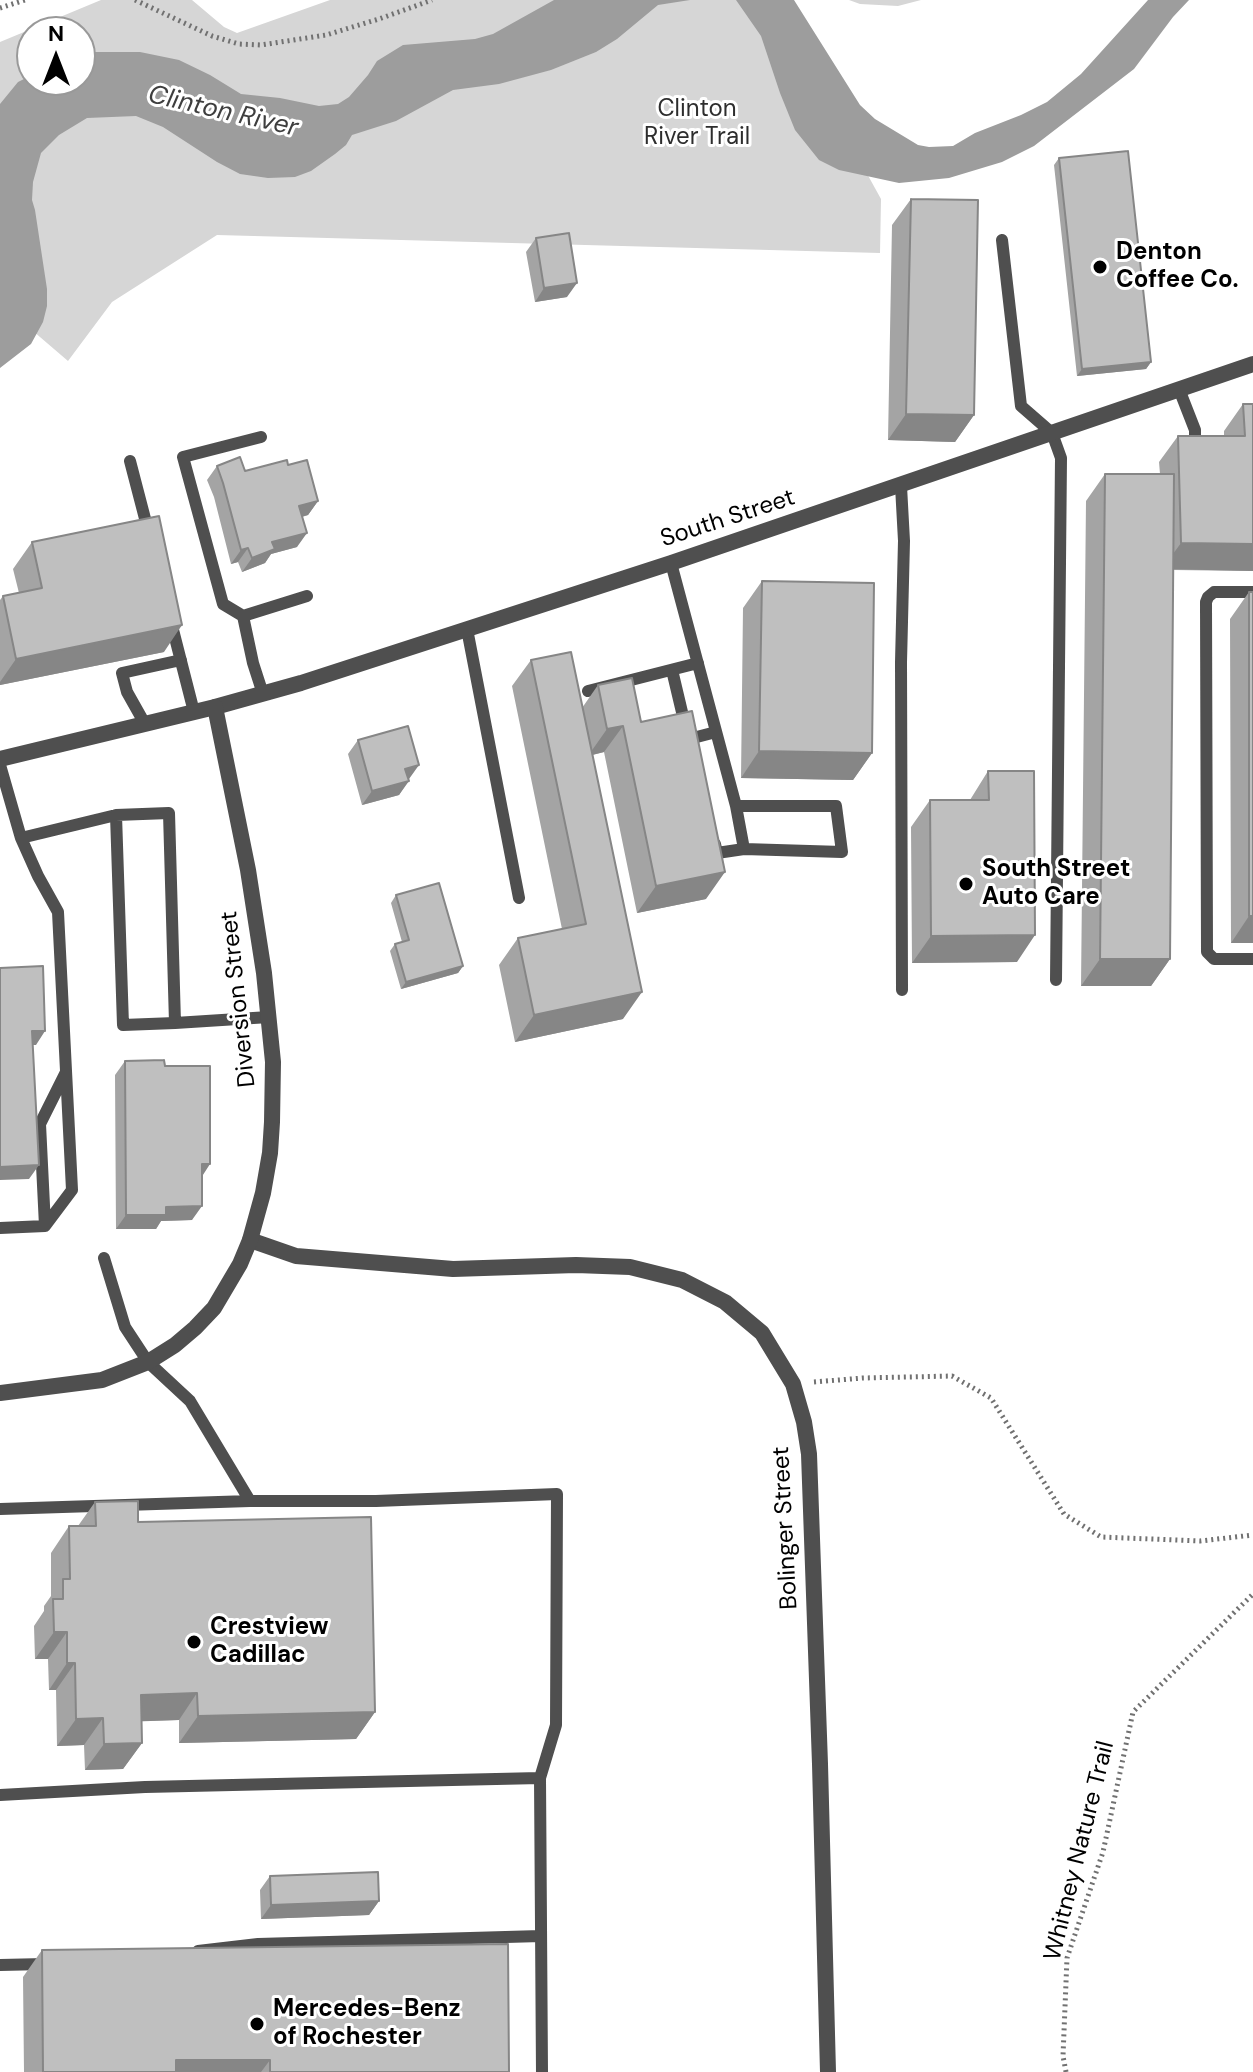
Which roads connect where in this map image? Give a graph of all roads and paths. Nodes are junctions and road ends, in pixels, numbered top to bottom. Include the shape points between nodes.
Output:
1 (25, 0) edge
2 (135, 0) edge
3 (432, 0) edge
4 (0, 8) edge
5 (1002, 240) dead end
6 (1253, 364) edge
7 (1179, 389) junction
8 (1052, 433) junction
9 (261, 437) dead end
10 (1195, 452) edge
11 (130, 461) dead end
12 (901, 486) junction
13 (152, 546) edge
14 (671, 563) junction
15 (1253, 592) edge
16 (307, 596) dead end
17 (166, 603) edge
18 (243, 616) junction
19 (467, 629) junction
20 (181, 660) junction
21 (698, 663) junction
22 (672, 670) junction
23 (588, 691) dead end
24 (263, 694) junction
25 (215, 707) junction
26 (194, 712) junction
27 (145, 724) junction
28 (716, 732) junction
29 (689, 739) junction
30 (692, 753) edge
31 (0, 759) edge
32 (0, 765) edge
33 (736, 806) junction
34 (116, 815) junction
35 (21, 838) junction
36 (713, 839) edge
37 (744, 849) junction
38 (519, 898) dead end
39 (1253, 959) edge
40 (1056, 980) dead end
41 (902, 990) dead end
42 (269, 1017) junction
43 (175, 1023) junction
44 (66, 1071) junction
45 (45, 1226) junction
46 (0, 1228) edge
47 (250, 1240) junction
48 (104, 1258) dead end
49 (148, 1362) junction
50 (793, 1384) junction
51 (0, 1393) edge
52 (250, 1501) junction
53 (0, 1509) edge
54 (1253, 1535) edge
55 (1253, 1594) edge
56 (540, 1778) junction
57 (0, 1795) edge
58 (541, 1936) junction
59 (181, 1954) edge
60 (61, 1963) edge
61 (0, 1965) edge
62 (542, 2072) edge
63 (828, 2072) edge
64 (1066, 2072) edge

1 - 4 path
2 - 3 path via 212,36 261,45 326,35
5 - 8 lane via 1021,406
6 - 7 street, South Street
7 - 8 street, South Street
7 - 10 lane via 1195,430
8 - 12 street, South Street
8 - 40 lane via 1061,458
9 - 18 lane via 183,457 223,604
11 - 13 lane
12 - 14 street, South Street
12 - 41 lane
14 - 19 street, South Street
14 - 21 lane
15 - 39 lane via 1214,592 1208,597 1206,650 1207,952 1214,959
16 - 18 lane
17 - 20 lane
18 - 24 lane
19 - 24 street, South Street
19 - 38 lane
20 - 26 lane
20 - 27 lane via 122,673
21 - 22 lane
21 - 28 lane
22 - 23 lane
22 - 29 lane
24 - 25 street, South Street
25 - 26 street
25 - 42 street, Diversion Street via 248,870
26 - 27 street
27 - 31 street
28 - 29 lane
28 - 33 lane
29 - 30 lane
32 - 35 lane
33 - 37 lane
33 - 37 lane via 836,806 842,852
34 - 35 lane
34 - 43 lane via 123,1025
34 - 43 lane via 169,813
35 - 44 lane via 58,912
36 - 37 lane via 717,853
42 - 43 lane
42 - 47 street, Diversion Street via 271,1137
44 - 45 lane via 40,1124
44 - 45 lane via 72,1190
45 - 46 lane
47 - 49 street, Diversion Street via 214,1308
47 - 50 street, Bolinger Street via 296,1256 453,1269 630,1267 682,1280 725,1302 762,1333
48 - 49 lane via 125,1327
49 - 51 street, Diversion Street via 102,1380
49 - 52 lane via 190,1401
50 - 54 path via 952,1376 991,1398 1064,1514 1101,1537 1200,1541
50 - 63 street, Bolinger Street via 809,1454
52 - 53 lane
52 - 56 lane via 557,1494 556,1725
55 - 64 path, Whitney Nature Trail via 1133,1712 1103,1852 1067,1958
56 - 57 lane
56 - 58 lane
58 - 59 lane via 258,1944
58 - 62 lane
60 - 61 lane

